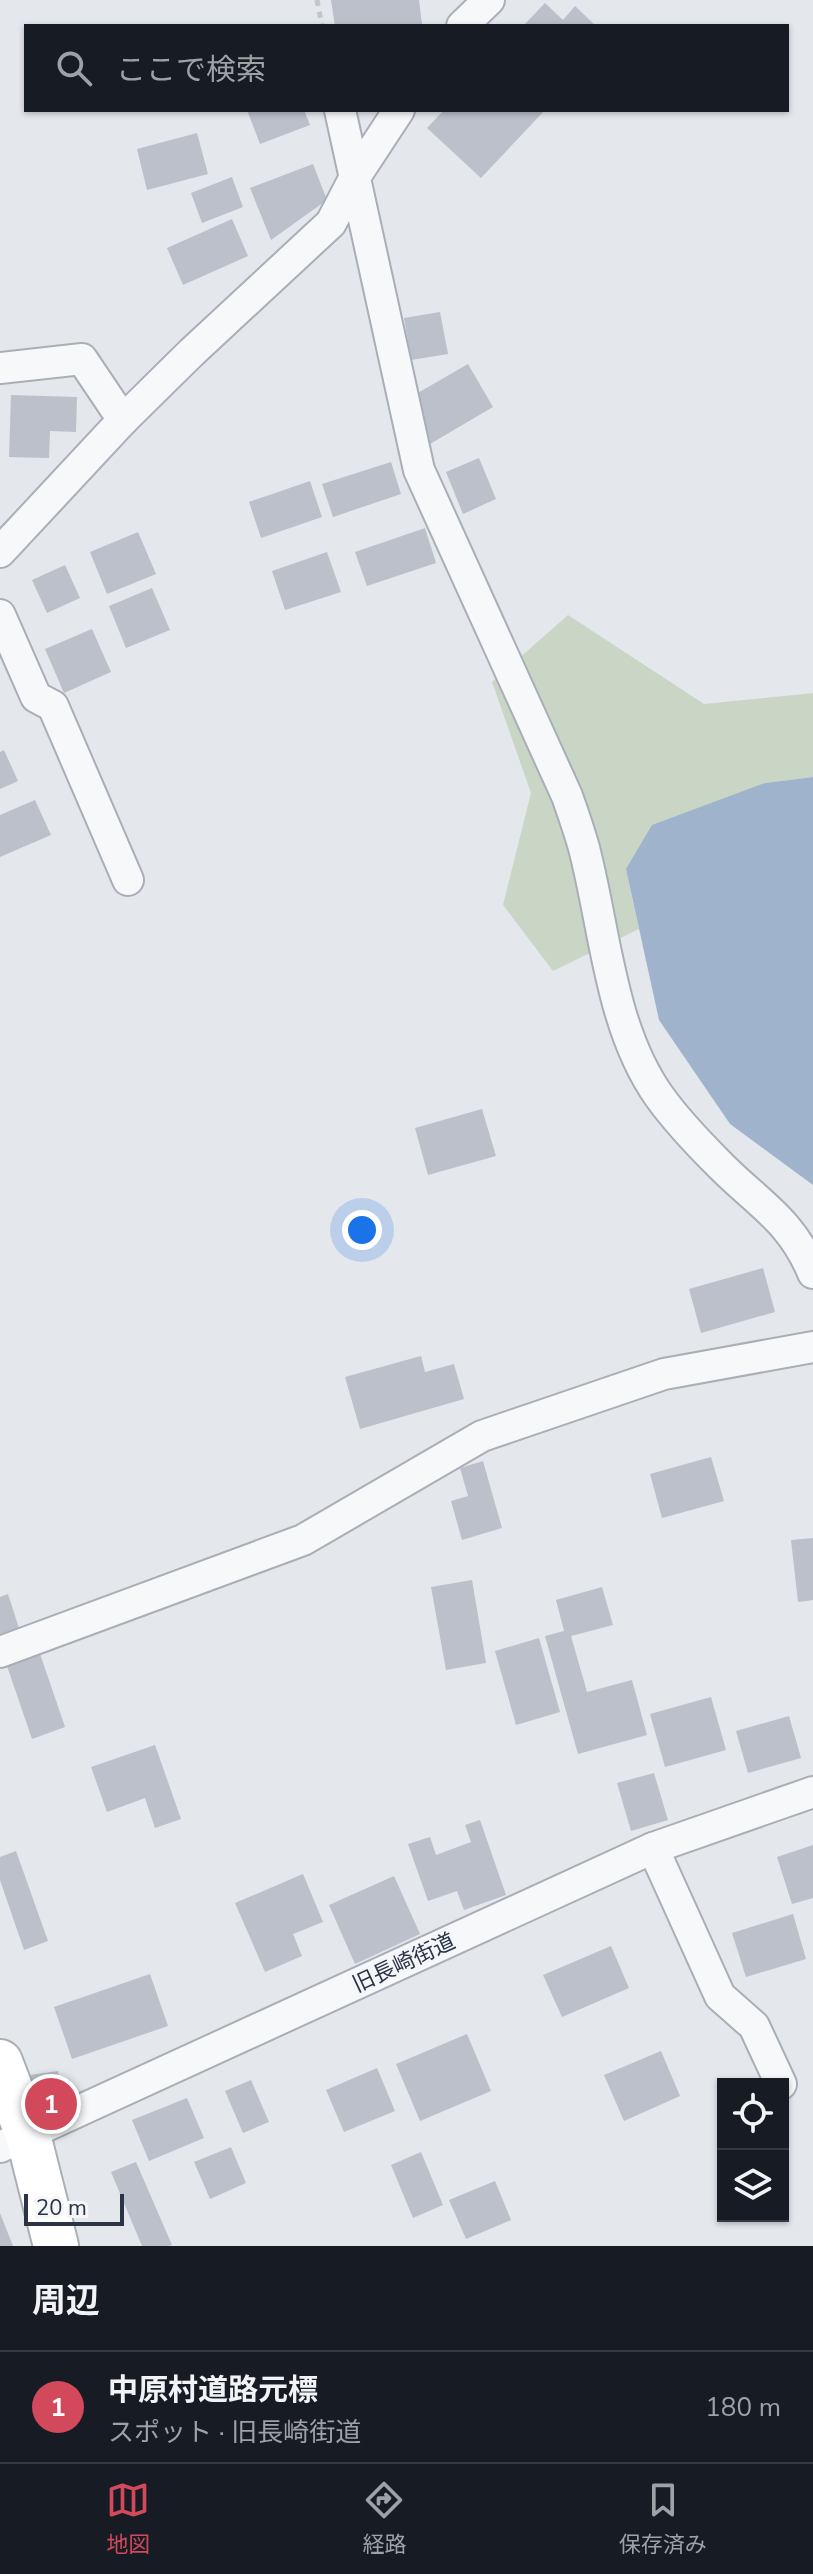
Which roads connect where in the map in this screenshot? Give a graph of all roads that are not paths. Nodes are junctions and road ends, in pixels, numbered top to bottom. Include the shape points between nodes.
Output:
1 (489, 0) edge
2 (464, 24) edge
3 (340, 112) edge
4 (398, 112) edge
5 (355, 177) junction
6 (0, 368) edge
7 (123, 420) junction
8 (0, 552) edge
9 (0, 615) edge
10 (128, 880) dead end
11 (813, 1273) edge
12 (813, 1347) edge
13 (0, 1652) edge
14 (813, 1792) edge
15 (653, 1848) junction
16 (0, 2062) edge
17 (778, 2078) edge
18 (14, 2141) edge
19 (56, 2246) edge

1 - 2 street
3 - 5 street
4 - 5 street
5 - 7 street via 331,223
5 - 11 street via 419,470 567,796 584,847 616,994 637,1056 659,1096 720,1165 775,1213 803,1248
6 - 7 street via 82,359
7 - 8 street
9 - 10 street via 36,697 53,706
12 - 13 street via 664,1374 482,1436 303,1540
14 - 15 street, 旧長崎街道
15 - 17 street via 720,1996 754,2026
15 - 18 street, 旧長崎街道
16 - 18 main road
18 - 19 main road

